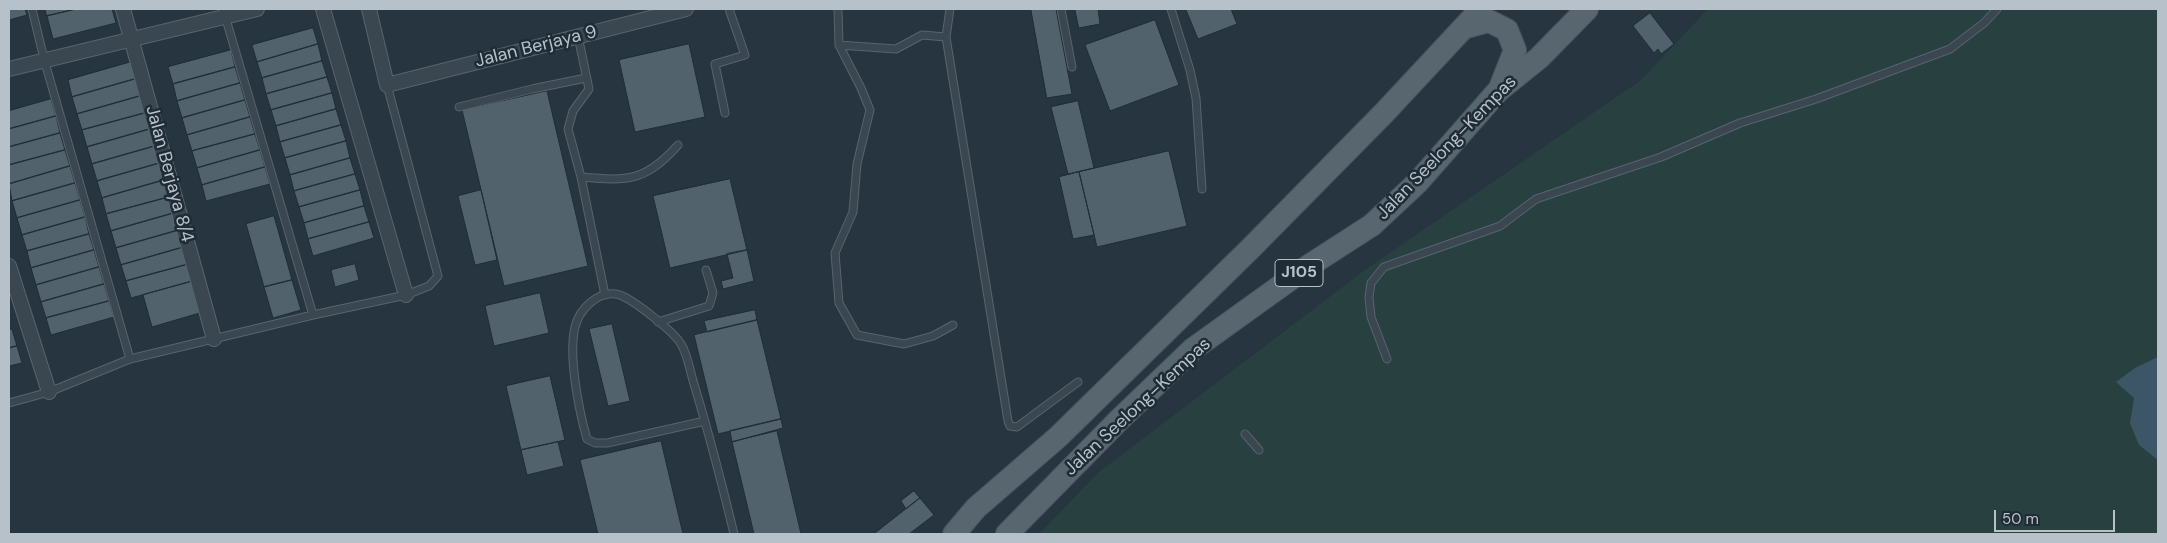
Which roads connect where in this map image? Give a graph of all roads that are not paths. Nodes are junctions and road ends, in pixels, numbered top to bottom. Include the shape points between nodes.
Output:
1 (32, 9) edge
2 (124, 9) edge
3 (257, 9) edge
4 (323, 9) edge
5 (369, 9) edge
6 (686, 9) edge
7 (729, 9) edge
8 (838, 9) edge
9 (950, 9) edge
10 (1062, 9) edge
11 (1171, 9) edge
12 (1481, 9) edge
13 (1587, 9) edge
14 (1997, 9) edge
15 (224, 13) edge
16 (1463, 28) junction
17 (578, 36) junction
18 (946, 37) junction
19 (132, 40) junction
20 (839, 45) junction
21 (44, 59) junction
22 (1072, 67) dead end
23 (9, 69) edge
24 (586, 78) junction
25 (387, 85) junction
26 (1498, 91) junction
27 (459, 107) dead end
28 (725, 113) dead end
29 (678, 145) dead end
30 (581, 177) junction
31 (1202, 189) dead end
32 (9, 266) edge
33 (706, 270) dead end
34 (406, 295) junction
35 (604, 295) junction
36 (314, 315) junction
37 (658, 322) junction
38 (953, 325) dead end
39 (214, 339) junction
40 (130, 359) junction
41 (1387, 359) dead end
42 (1078, 382) dead end
43 (49, 392) junction
44 (9, 403) edge
45 (705, 421) junction
46 (1245, 434) dead end
47 (1259, 450) dead end
48 (734, 534) edge
49 (954, 534) edge
50 (1007, 534) edge

1 - 21 lane
2 - 19 street, Jalan Berjaya 8/4
3 - 15 street
4 - 34 street
5 - 25 street
6 - 17 street, Jalan Berjaya 9
7 - 28 lane via 745,56 715,64
8 - 20 lane
9 - 18 lane
10 - 22 lane
11 - 31 lane via 1196,98
12 - 16 main road, Jalan Seelong–Kempas / J105
13 - 26 main road, Jalan Seelong–Kempas / J105 via 1539,58
14 - 41 lane via 1984,23 1941,53 1740,124 1661,157 1536,199 1500,226 1384,267 1371,283 1369,297 1371,317
15 - 19 street
15 - 36 lane
16 - 26 main road via 1489,21 1507,30 1515,50
16 - 49 main road, Jalan Seelong–Kempas / J105 via 1250,249 1058,437 976,508
17 - 24 lane
17 - 25 street, Jalan Berjaya 9
18 - 20 lane via 922,35 896,49
18 - 42 lane via 1010,426 1017,426
19 - 21 street
19 - 39 street, Jalan Berjaya 8/4
20 - 38 lane via 870,110 857,164 853,212 835,253 839,303 857,335 904,344 933,336
21 - 23 street
21 - 40 lane
24 - 27 lane
24 - 30 lane via 588,89 573,111 568,129
25 - 34 lane via 438,276 429,286
26 - 50 main road, Jalan Seelong–Kempas / J105 via 1417,183 1372,225 1310,265 1194,349
29 - 30 lane via 662,163 624,180
30 - 35 lane
32 - 43 street
33 - 37 lane via 713,293 709,306
34 - 36 lane
35 - 37 lane via 623,297 650,313
35 - 45 lane via 586,305 575,326 574,357 581,418 588,439 607,443
36 - 39 lane
37 - 45 lane via 681,344
39 - 40 lane
40 - 43 lane
43 - 44 lane
45 - 48 lane
46 - 47 lane

